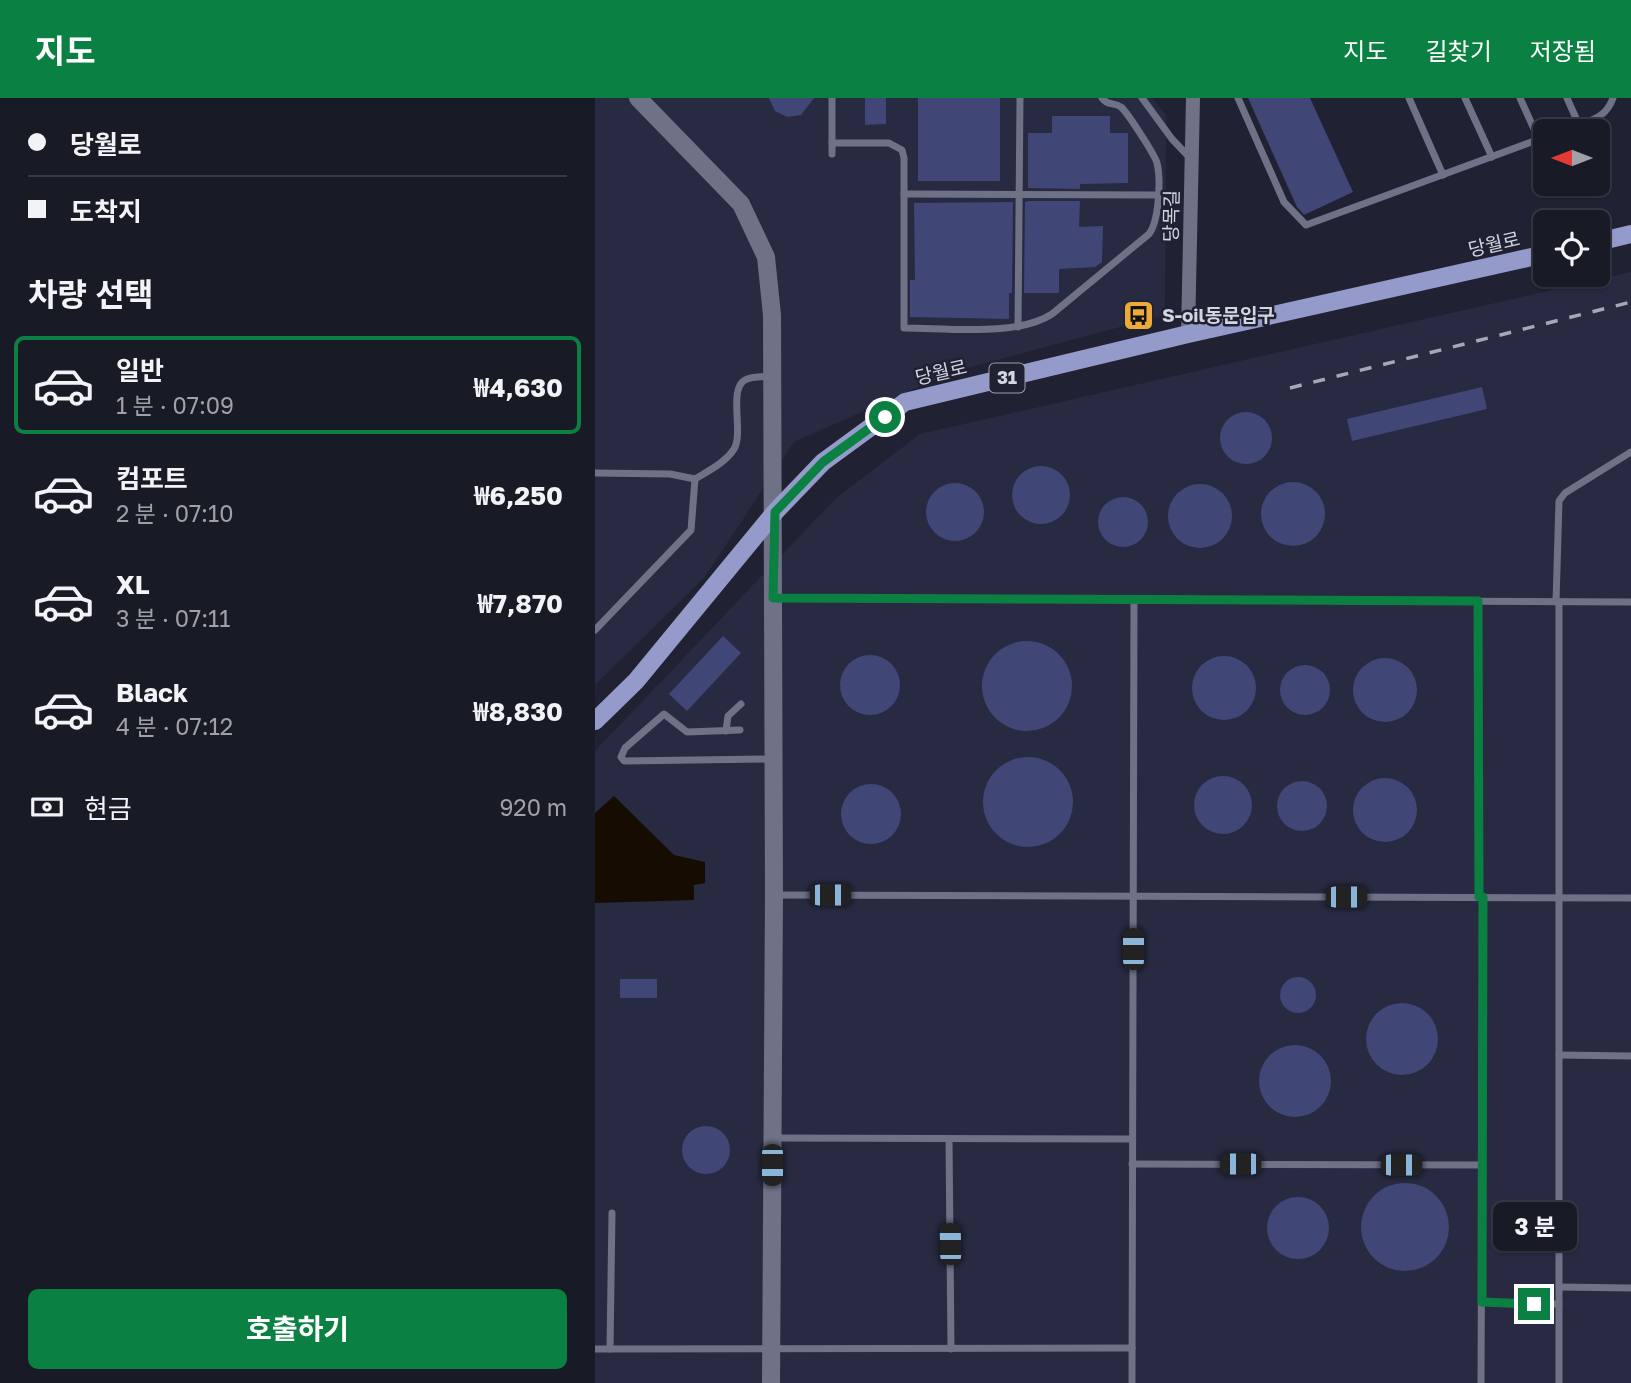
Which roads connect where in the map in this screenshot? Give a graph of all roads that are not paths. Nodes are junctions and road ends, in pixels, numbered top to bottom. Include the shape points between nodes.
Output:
1 (638, 98) edge
2 (832, 98) edge
3 (1020, 98) edge
4 (1102, 98) edge
5 (1142, 98) edge
6 (1193, 98) edge
7 (1238, 98) edge
8 (1409, 98) edge
9 (1465, 98) edge
10 (1520, 98) edge
11 (1567, 98) edge
12 (1613, 98) edge
13 (1576, 119) edge
14 (1597, 119) edge
15 (1533, 122) edge
16 (1533, 142) edge
17 (832, 143) junction
18 (832, 154) dead end
19 (1492, 157) junction
20 (1192, 159) junction
21 (1443, 175) junction
22 (904, 194) junction
23 (1020, 194) junction
24 (1157, 195) junction
25 (1631, 234) edge
26 (1610, 239) edge
27 (1533, 257) edge
28 (1018, 327) junction
29 (1188, 334) junction
30 (773, 375) junction
31 (1631, 452) edge
32 (595, 473) edge
33 (695, 479) junction
34 (775, 512) junction
35 (773, 598) junction
36 (1134, 600) junction
37 (1478, 601) junction
38 (1558, 602) junction
39 (1631, 602) edge
40 (595, 630) edge
41 (741, 704) dead end
42 (595, 721) edge
43 (740, 730) dead end
44 (726, 731) junction
45 (774, 759) junction
46 (774, 895) junction
47 (1133, 895) junction
48 (1481, 897) junction
49 (1559, 897) junction
50 (1631, 898) edge
51 (1559, 1055) junction
52 (1631, 1056) edge
53 (773, 1138) junction
54 (949, 1139) junction
55 (1132, 1139) junction
56 (1132, 1164) junction
57 (1482, 1165) junction
58 (613, 1213) dead end
59 (1559, 1287) junction
60 (1631, 1288) edge
61 (1482, 1302) junction
62 (1559, 1304) junction
63 (1132, 1348) junction
64 (595, 1349) edge
65 (610, 1349) junction
66 (951, 1349) junction
67 (771, 1350) junction
68 (771, 1383) edge
69 (1132, 1383) edge
70 (1481, 1383) edge
71 (1559, 1383) edge

1 - 30 main road via 741,204 766,257
2 - 17 lane
3 - 23 lane
4 - 24 lane via 1122,108 1154,155
5 - 20 lane
6 - 20 street, 당목길
7 - 21 lane via 1284,202 1306,225
8 - 21 lane
9 - 19 lane
10 - 15 lane
11 - 13 lane
12 - 14 lane
16 - 19 lane
17 - 18 lane
17 - 22 lane via 895,145 904,158
19 - 21 lane
20 - 29 street, 당목길
22 - 23 lane
22 - 28 lane via 904,328
23 - 24 lane
23 - 28 lane
24 - 28 lane via 1157,222 1149,234 1052,314
25 - 26 main road
27 - 29 main road, 당월로 / 31
29 - 34 main road, 당월로 / 31 via 905,402 823,462
30 - 33 lane via 745,380 740,386 734,449
30 - 34 main road
31 - 38 lane via 1559,500
32 - 33 lane
33 - 40 lane via 691,530
34 - 35 main road
34 - 42 main road, 당월로 / 31 via 636,681
35 - 36 lane
35 - 45 main road
36 - 37 lane
36 - 47 lane
37 - 38 lane
37 - 48 lane
38 - 39 lane
38 - 49 lane
41 - 44 lane via 728,716
43 - 44 lane
44 - 45 lane via 687,732 664,714 625,748 621,757 624,761
45 - 46 main road
46 - 47 lane
46 - 53 main road
47 - 48 lane
47 - 55 lane
48 - 49 lane
48 - 57 lane
49 - 50 lane
49 - 51 lane
51 - 52 lane
51 - 59 lane
53 - 54 lane
53 - 67 main road
54 - 55 lane
54 - 66 lane
55 - 56 lane
56 - 57 lane
56 - 63 lane
57 - 61 lane
58 - 65 lane
59 - 60 lane
59 - 62 lane
61 - 62 lane
61 - 70 lane
62 - 71 lane
63 - 66 lane
63 - 69 lane
64 - 65 lane
65 - 67 lane
66 - 67 lane
67 - 68 main road

